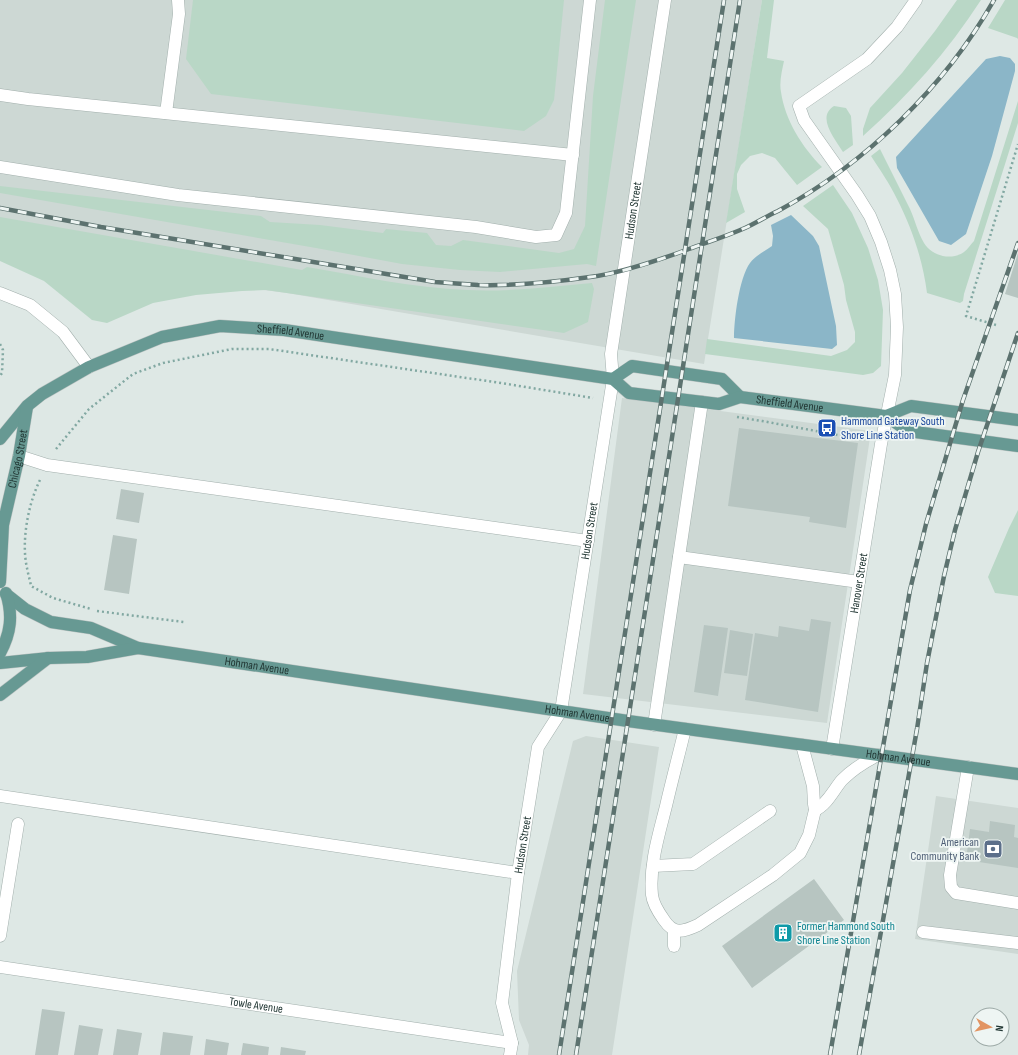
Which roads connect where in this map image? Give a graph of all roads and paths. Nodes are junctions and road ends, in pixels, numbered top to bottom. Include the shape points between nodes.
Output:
1 (178, 0) edge
2 (590, 0) edge
3 (665, 0) edge
4 (916, 0) edge
5 (0, 95) edge
6 (166, 113) junction
7 (1018, 144) edge
8 (573, 155) junction
9 (0, 167) edge
10 (0, 293) edge
11 (996, 325) dead end
12 (0, 344) edge
13 (89, 366) junction
14 (0, 376) edge
15 (613, 379) junction
16 (740, 397) junction
17 (594, 398) dead end
18 (702, 402) junction
19 (27, 406) junction
20 (886, 416) junction
21 (731, 417) dead end
22 (1018, 420) edge
23 (0, 439) edge
24 (865, 440) dead end
25 (1018, 446) edge
26 (56, 450) dead end
27 (19, 456) junction
28 (42, 476) dead end
29 (588, 542) junction
30 (679, 557) junction
31 (0, 582) edge
32 (859, 582) junction
33 (6, 594) junction
34 (184, 622) dead end
35 (138, 648) junction
36 (0, 653) edge
37 (49, 658) junction
38 (0, 663) edge
39 (0, 695) edge
40 (561, 711) junction
41 (654, 725) junction
42 (685, 729) junction
43 (802, 745) junction
44 (832, 749) junction
45 (878, 755) junction
46 (968, 767) junction
47 (1018, 774) edge
48 (0, 796) edge
49 (816, 810) junction
50 (770, 811) dead end
51 (18, 824) dead end
52 (653, 866) junction
53 (518, 873) junction
54 (1018, 903) edge
55 (674, 930) junction
56 (923, 932) dead end
57 (0, 936) edge
58 (1018, 944) edge
59 (674, 946) dead end
60 (0, 967) edge
61 (511, 1049) edge

1 - 6 street via 179,14
2 - 8 street
3 - 15 street, Hudson Street via 611,354
4 - 20 street, Hanover Street via 897,27 867,60 799,106 804,120 858,194 881,242 890,270 895,294 897,327 894,375
5 - 6 street
6 - 8 street
7 - 11 path via 966,316
8 - 9 street via 566,213 556,235 536,237 476,227 178,195
10 - 13 street via 30,305 63,332
12 - 14 path via 3,350
13 - 15 main road, Sheffield Avenue via 162,337 220,326 284,330
13 - 19 main road, Chicago Street
15 - 16 main road, Sheffield Avenue via 632,366 722,379
15 - 18 main road, Sheffield Avenue via 629,393
15 - 29 street, Hudson Street
16 - 18 main road, Sheffield Avenue via 719,404
16 - 20 main road, Sheffield Avenue
17 - 26 path via 269,349 232,349 163,363 133,374 89,409
18 - 30 street
19 - 23 main road, Chicago Street
19 - 27 main road, Chicago Street
20 - 22 main road, Sheffield Avenue via 912,406
20 - 25 main road, Sheffield Avenue via 908,430
20 - 32 street, Hanover Street
21 - 24 path
27 - 29 street via 47,465
27 - 31 main road, Chicago Street via 3,525
28 - 34 path via 36,488 25,544 26,567 31,586 53,598 97,611
29 - 40 street, Hudson Street
30 - 32 street
30 - 41 street
31 - 33 main road
32 - 44 street, Hanover Street
33 - 35 main road, Hohman Avenue via 24,609 51,622 91,628
33 - 36 main road via 11,619 8,637
35 - 37 main road, Hohman Avenue via 87,657
35 - 40 main road, Hohman Avenue
37 - 38 main road, Hohman Avenue
37 - 39 main road
40 - 41 main road, Hohman Avenue
40 - 53 street, Hudson Street via 538,747
41 - 42 main road, Hohman Avenue
42 - 43 main road, Hohman Avenue
42 - 52 street
43 - 44 main road, Hohman Avenue
43 - 49 street via 813,786
44 - 45 main road, Hohman Avenue
45 - 46 main road, Hohman Avenue
45 - 49 street via 860,764 842,780 821,808
46 - 47 main road, Hohman Avenue
46 - 54 street via 950,875 951,887 956,893
48 - 53 street
49 - 55 street via 809,835 800,853 773,875 698,925 685,931
50 - 52 street via 693,864
51 - 57 street
52 - 55 street via 652,897 659,912
53 - 61 street, Hudson Street via 502,1003
55 - 59 street
56 - 58 street
60 - 61 street, Towle Avenue

